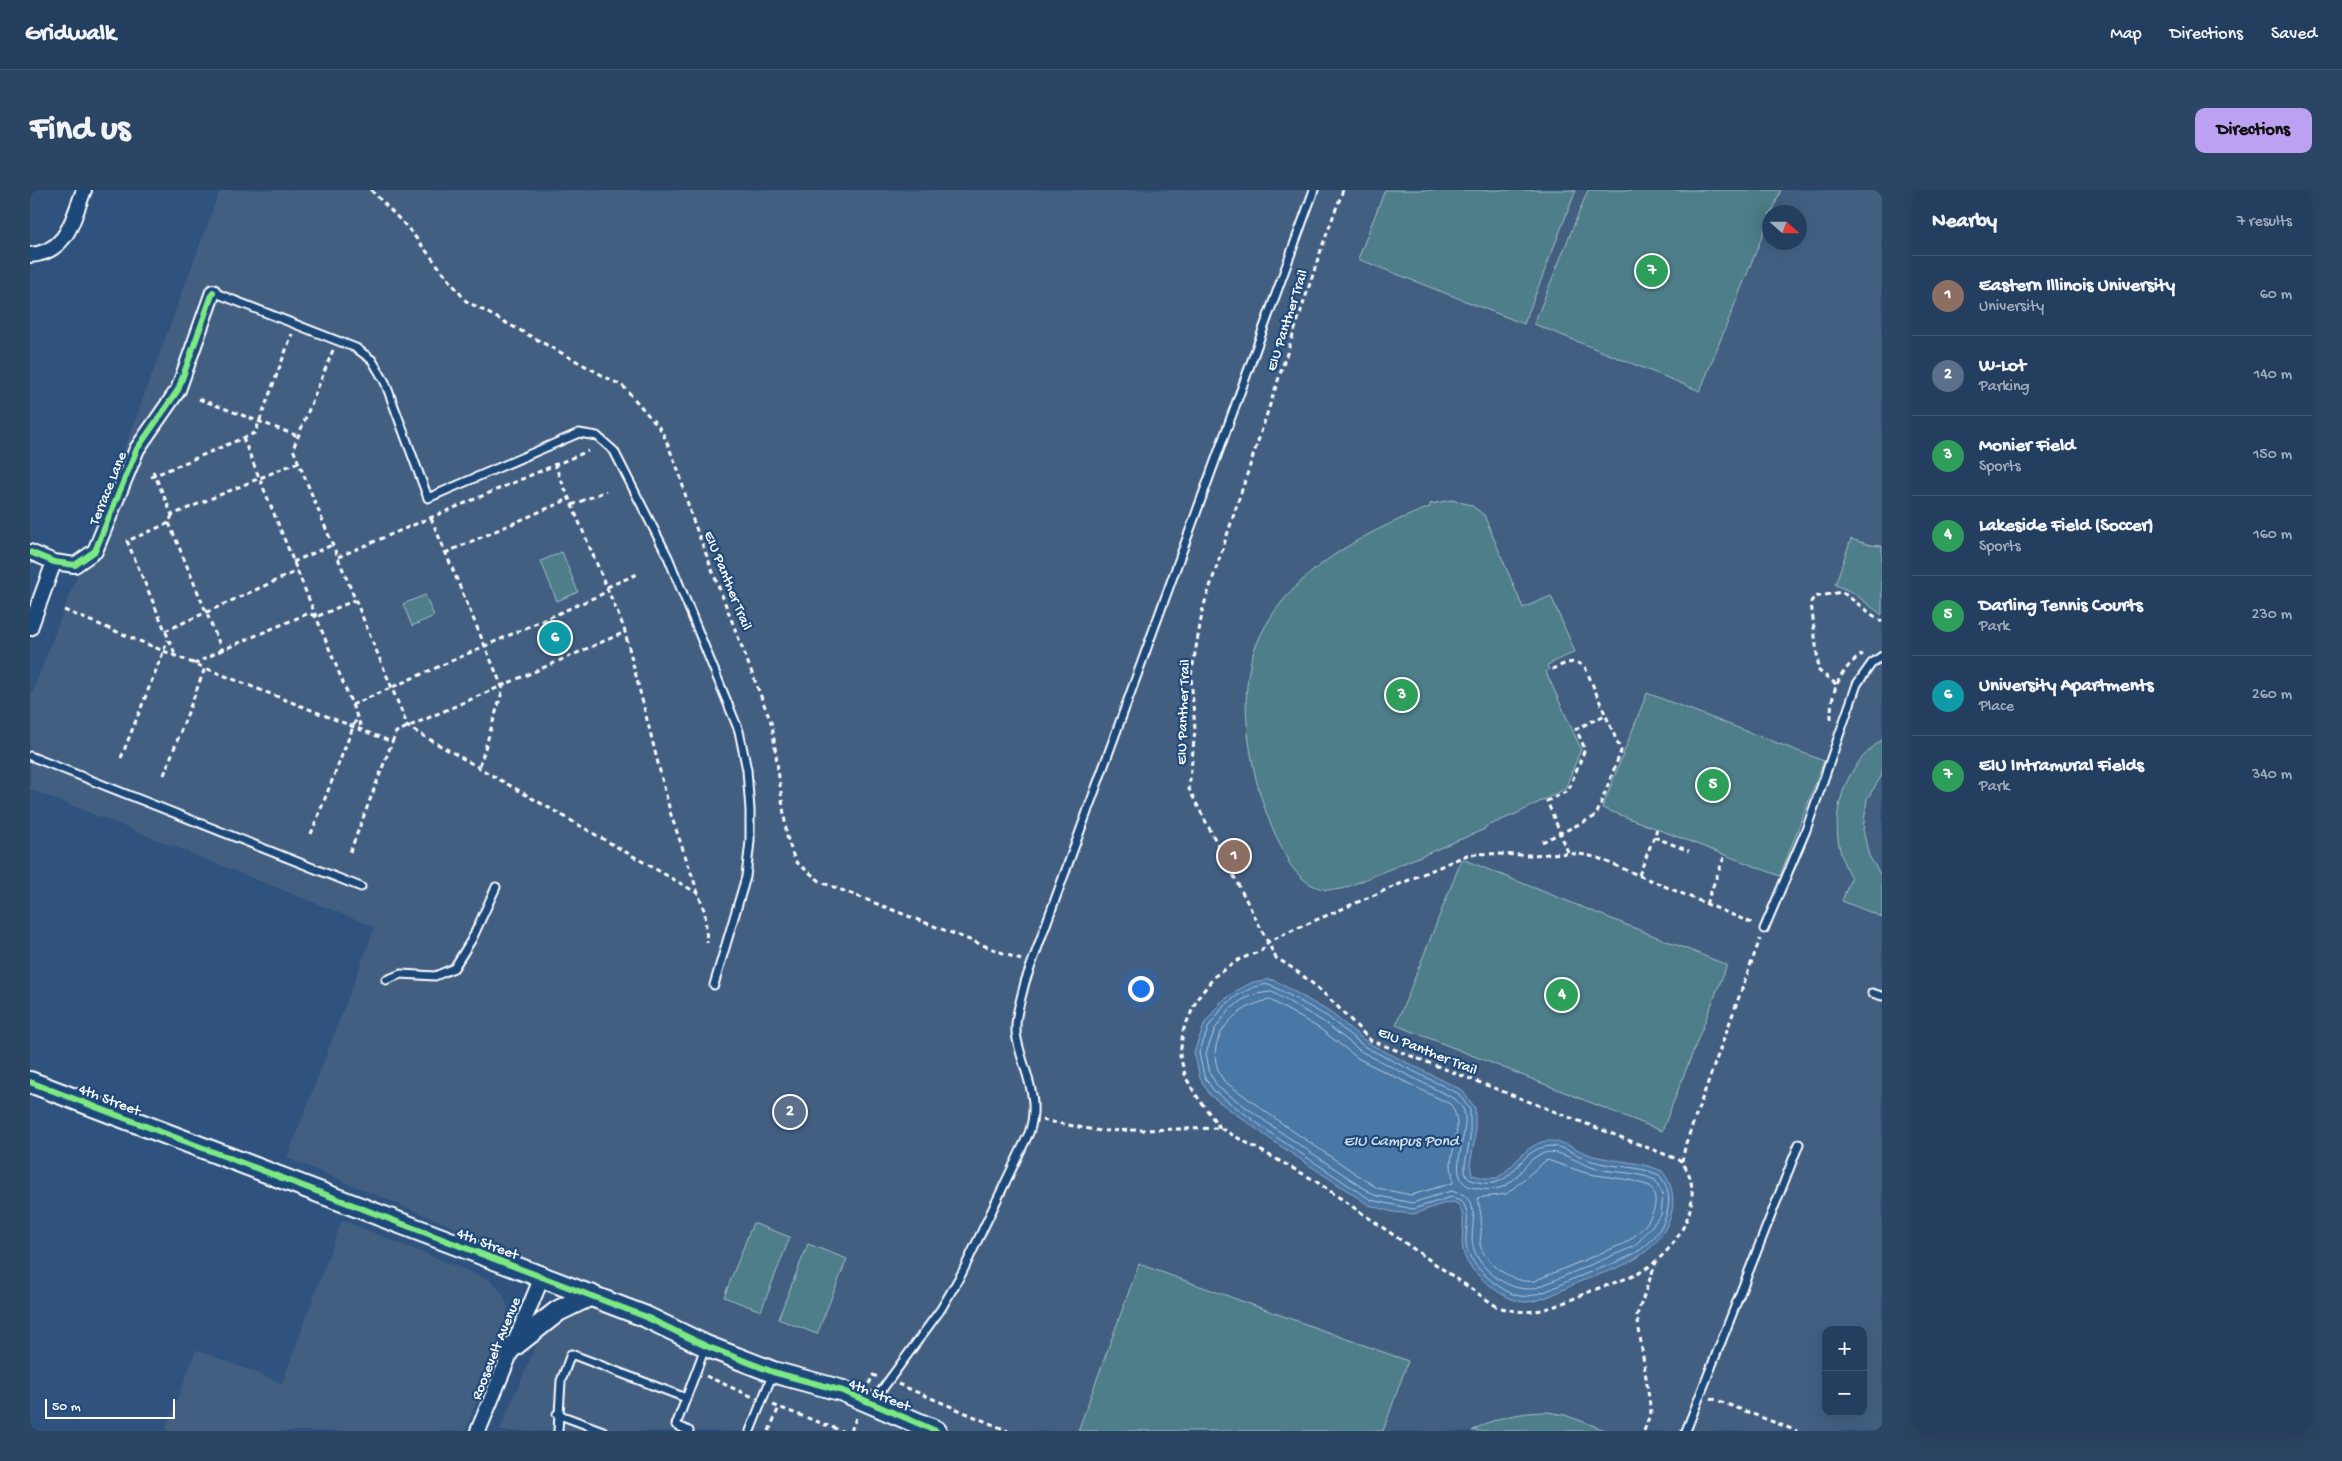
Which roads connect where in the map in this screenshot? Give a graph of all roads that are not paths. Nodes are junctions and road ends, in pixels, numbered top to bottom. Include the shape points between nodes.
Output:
1 (84, 190) edge
2 (1314, 190) edge
3 (30, 255) edge
4 (214, 292) joint
5 (30, 552) edge
6 (54, 562) junction
7 (30, 628) edge
8 (1882, 656) edge
9 (30, 756) edge
10 (361, 887) dead end
11 (496, 887) dead end
12 (1764, 929) road end
13 (386, 980) dead end
14 (714, 985) dead end
15 (1872, 992) dead end
16 (1882, 996) edge
17 (30, 1082) edge
18 (1799, 1144) dead end
19 (542, 1277) junction
20 (591, 1295) junction
21 (706, 1346) junction
22 (511, 1348) junction
23 (773, 1372) junction
24 (686, 1398) junction
25 (872, 1403) junction
26 (557, 1414) junction
27 (675, 1428) edge
28 (478, 1431) edge
29 (558, 1431) edge
30 (603, 1431) edge
31 (690, 1431) edge
32 (750, 1431) edge
33 (936, 1431) edge
34 (1686, 1431) edge

1 - 3 street via 63,240 53,249
2 - 25 lane via 1025,982 1017,1020 1017,1038 1032,1092 1034,1119 962,1274 941,1310
4 - 6 street, Terrace Lane via 178,390 137,449 95,551 74,565
4 - 14 lane via 356,348 372,360 385,382 428,498 579,433 597,436 614,451 668,557 739,731 747,770 750,841 746,877
5 - 6 street, Terrace Lane
6 - 7 street
8 - 12 lane via 1872,663 1857,684 1806,830
9 - 10 lane
11 - 13 lane via 472,939 454,968 435,976 401,974
15 - 16 lane
17 - 19 street, 4th Street
18 - 34 lane
19 - 20 street, 4th Street
19 - 22 street, Roosevelt Avenue
20 - 21 street, 4th Street
20 - 22 street via 558,1311
21 - 23 street, 4th Street
21 - 24 lane
22 - 28 street, Roosevelt Avenue
23 - 25 street, 4th Street via 843,1391
23 - 32 lane
24 - 26 lane via 571,1354 561,1381
24 - 27 lane
25 - 33 street, 4th Street
26 - 29 lane
26 - 30 lane
27 - 31 lane

